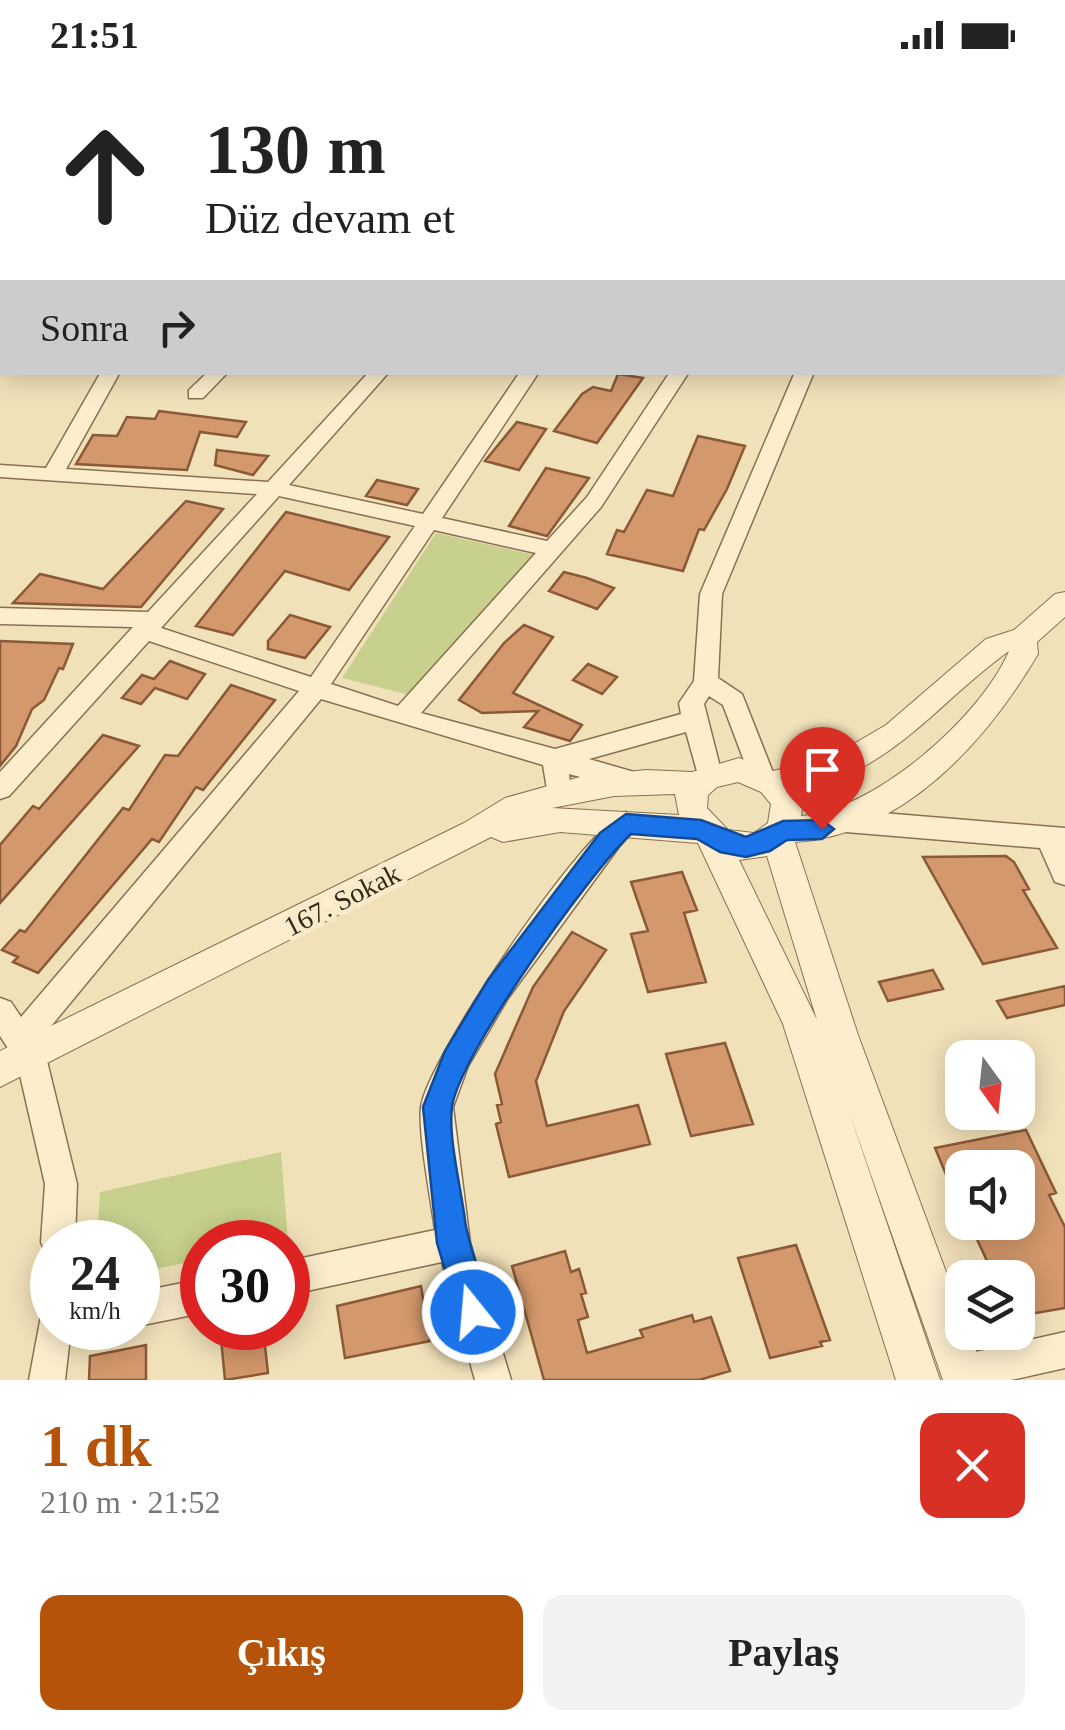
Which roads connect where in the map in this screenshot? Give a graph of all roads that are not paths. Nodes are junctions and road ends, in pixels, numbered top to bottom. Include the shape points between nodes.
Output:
1 (109, 375) edge
2 (216, 375) edge
3 (377, 375) edge
4 (528, 375) edge
5 (678, 375) edge
6 (804, 375) edge
7 (196, 394) dead end
8 (0, 471) edge
9 (54, 474) junction
10 (276, 489) junction
11 (428, 522) junction
12 (552, 549) junction
13 (1065, 601) edge
14 (0, 616) edge
15 (150, 626) junction
16 (1022, 639) junction
17 (706, 682) junction
18 (316, 688) junction
19 (403, 718) junction
20 (695, 720) junction
21 (555, 759) junction
22 (767, 779) junction
23 (702, 780) junction
24 (632, 781) junction
25 (0, 788) edge
26 (558, 794) junction
27 (846, 821) junction
28 (626, 824) junction
29 (475, 832) junction
30 (780, 834) junction
31 (707, 835) junction
32 (1057, 838) edge
33 (1065, 874) edge
34 (0, 1011) edge
35 (17, 1056) edge
36 (59, 1220) edge
37 (452, 1243) junction
38 (310, 1273) edge
39 (50, 1350) edge
40 (1065, 1350) edge
41 (963, 1376) edge
42 (47, 1380) edge
43 (493, 1380) edge
44 (918, 1380) edge

1 - 9 street
2 - 7 street
3 - 10 street
4 - 11 street
5 - 12 street via 594,502
6 - 17 street via 711,594
8 - 9 street
9 - 10 street
10 - 11 street
10 - 15 street
11 - 12 street
11 - 18 street
12 - 19 street
13 - 16 street
14 - 15 street
15 - 18 street
15 - 25 street
16 - 22 street via 1000,643 902,732 864,757 823,775
16 - 27 street via 1024,654 988,709 932,765
17 - 20 street via 692,703
17 - 22 street via 733,700
18 - 19 street
18 - 35 street
19 - 21 street
20 - 21 street
20 - 23 street
21 - 24 street
21 - 26 street
22 - 23 street via 739,770
22 - 30 street via 786,802
23 - 24 street, 167. Sokak
23 - 31 street via 689,806
24 - 26 street, 167. Sokak
26 - 29 street, 167. Sokak via 510,810
27 - 30 street
27 - 32 street
28 - 29 street via 560,819
28 - 31 street
28 - 37 street via 498,989 455,1060 438,1107
29 - 35 street, 167. Sokak
30 - 31 street via 746,847
30 - 41 street via 840,1035
31 - 44 street via 801,1024
32 - 33 street
34 - 35 street
35 - 36 street via 61,1184
37 - 38 street
37 - 43 street
39 - 42 street
40 - 41 street

